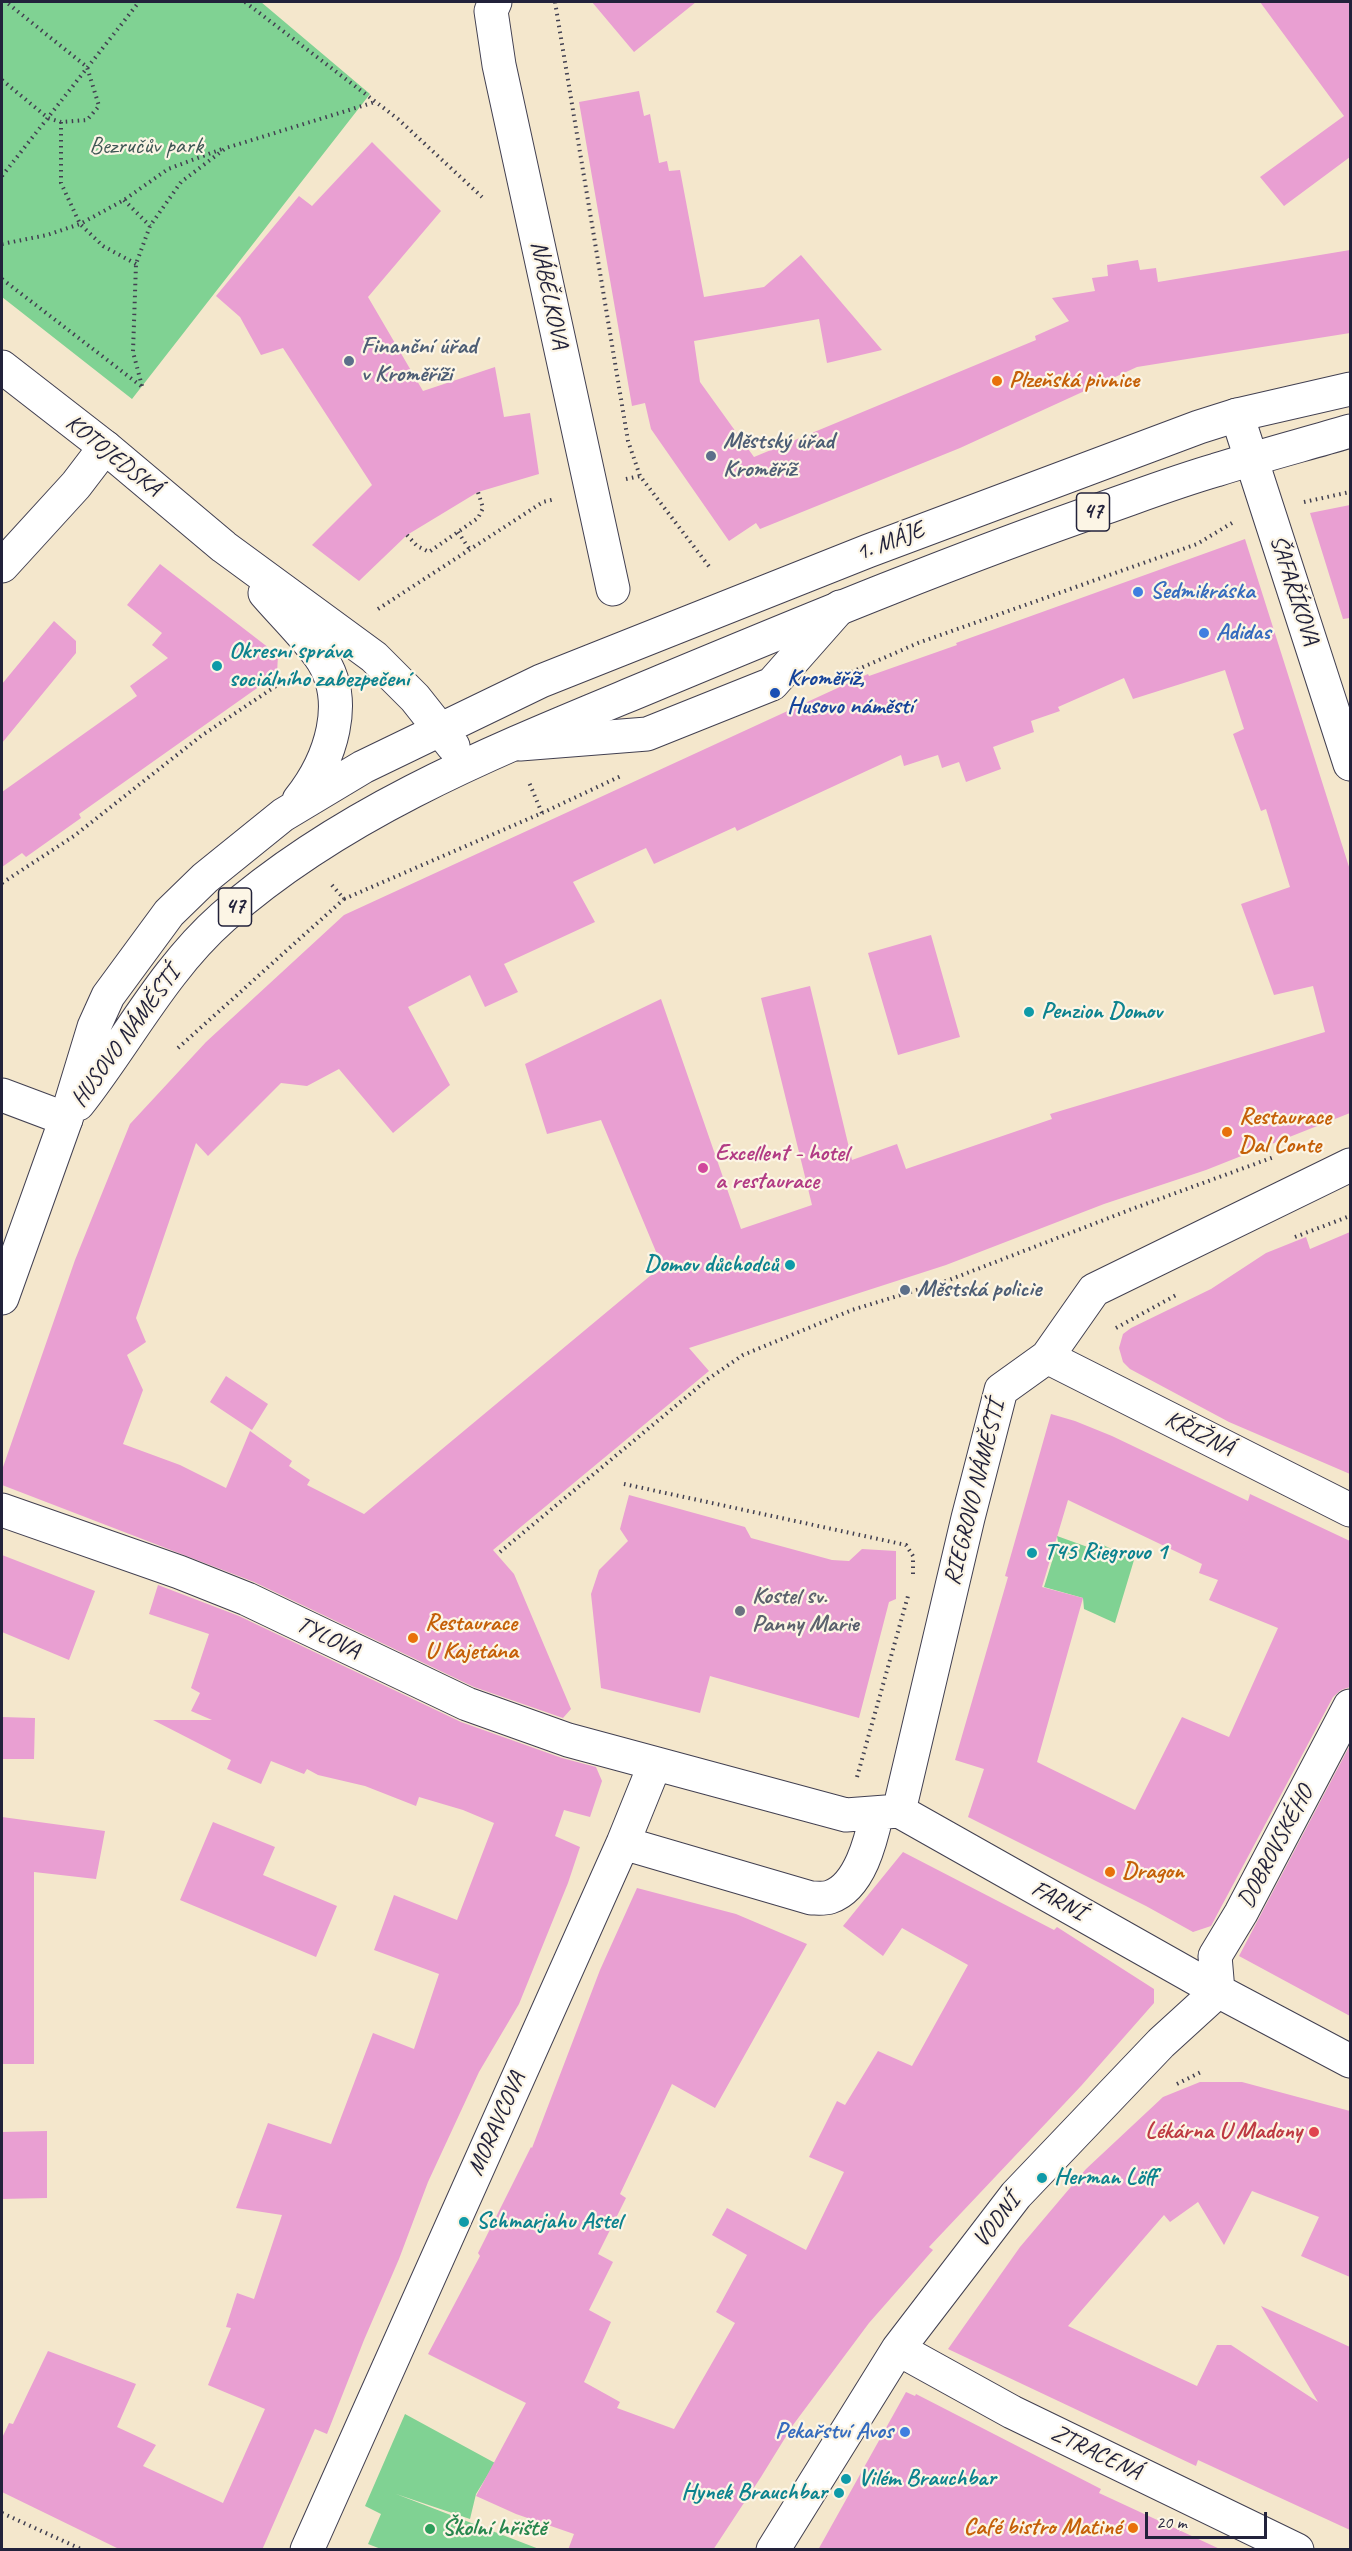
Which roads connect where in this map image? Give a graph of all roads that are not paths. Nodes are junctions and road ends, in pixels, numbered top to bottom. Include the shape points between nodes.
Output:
1 (495, 2) edge
2 (2, 367) edge
3 (1350, 389) edge
4 (1237, 415) junction
5 (1350, 431) edge
6 (105, 447) junction
7 (1251, 459) junction
8 (224, 547) junction
9 (2, 566) edge
10 (613, 589) dead end
11 (840, 606) junction
12 (442, 729) junction
13 (512, 744) junction
14 (1350, 764) edge
15 (466, 765) junction
16 (283, 815) junction
17 (2, 1095) edge
18 (66, 1119) junction
19 (1350, 1165) edge
20 (2, 1298) edge
21 (1047, 1357) junction
22 (2, 1510) edge
23 (1350, 1510) edge
24 (1350, 1706) edge
25 (655, 1764) junction
26 (874, 1813) junction
27 (623, 1843) junction
28 (1218, 1991) junction
29 (1350, 2061) edge
30 (898, 2349) junction
31 (307, 2550) edge
32 (773, 2550) edge
33 (1297, 2550) edge

1 - 10 street, NÁBĚLKOVA via 491,11 499,65
2 - 6 street, KOTOJEDSKÁ
3 - 4 street, 1. MÁJE / 47
4 - 7 street, ŠAFAŘÍKOVA
4 - 12 street, 1. MÁJE / 47 via 868,551 541,681
5 - 7 street, 1. MÁJE / 47
6 - 8 street, KOTOJEDSKÁ
6 - 9 street
7 - 11 street, 1. MÁJE / 47 via 1016,539
7 - 14 street, ŠAFAŘÍKOVA
8 - 12 street via 374,657
8 - 16 street via 321,657 333,682 334,717 324,763 314,782
11 - 13 street, 1. MÁJE / 47
11 - 13 street via 772,684 647,734
12 - 15 street
12 - 16 street, HUSOVO NÁMĚSTÍ / 47 via 363,767
13 - 15 street, 1. MÁJE / 47
15 - 18 street, HUSOVO NÁMĚSTÍ / 47 via 391,802 309,852 223,917 172,970 101,1075
16 - 18 street, HUSOVO NÁMĚSTÍ / 47 via 213,871 169,913 123,973 94,1027
17 - 18 street
18 - 20 street, 47
19 - 21 street, RIEGROVO NÁMĚSTÍ via 1094,1290
21 - 23 street, KŘIŽNÁ
21 - 26 street, RIEGROVO NÁMĚSTÍ via 1000,1390 968,1518
22 - 25 street, TYLOVA via 247,1599 467,1704 568,1740
24 - 28 street, DOBROVSKÉHO via 1215,1956
25 - 26 street
25 - 27 street, MORAVCOVA
26 - 27 street, RIEGROVO NÁMĚSTÍ via 870,1846 860,1868 843,1889 829,1897 811,1898
26 - 28 street, FARNÍ
27 - 31 street, MORAVCOVA
28 - 29 street
28 - 30 street, VODNÍ via 1161,2043 1016,2195
30 - 32 street, VODNÍ
30 - 33 street, ZTRACENÁ via 1012,2412

